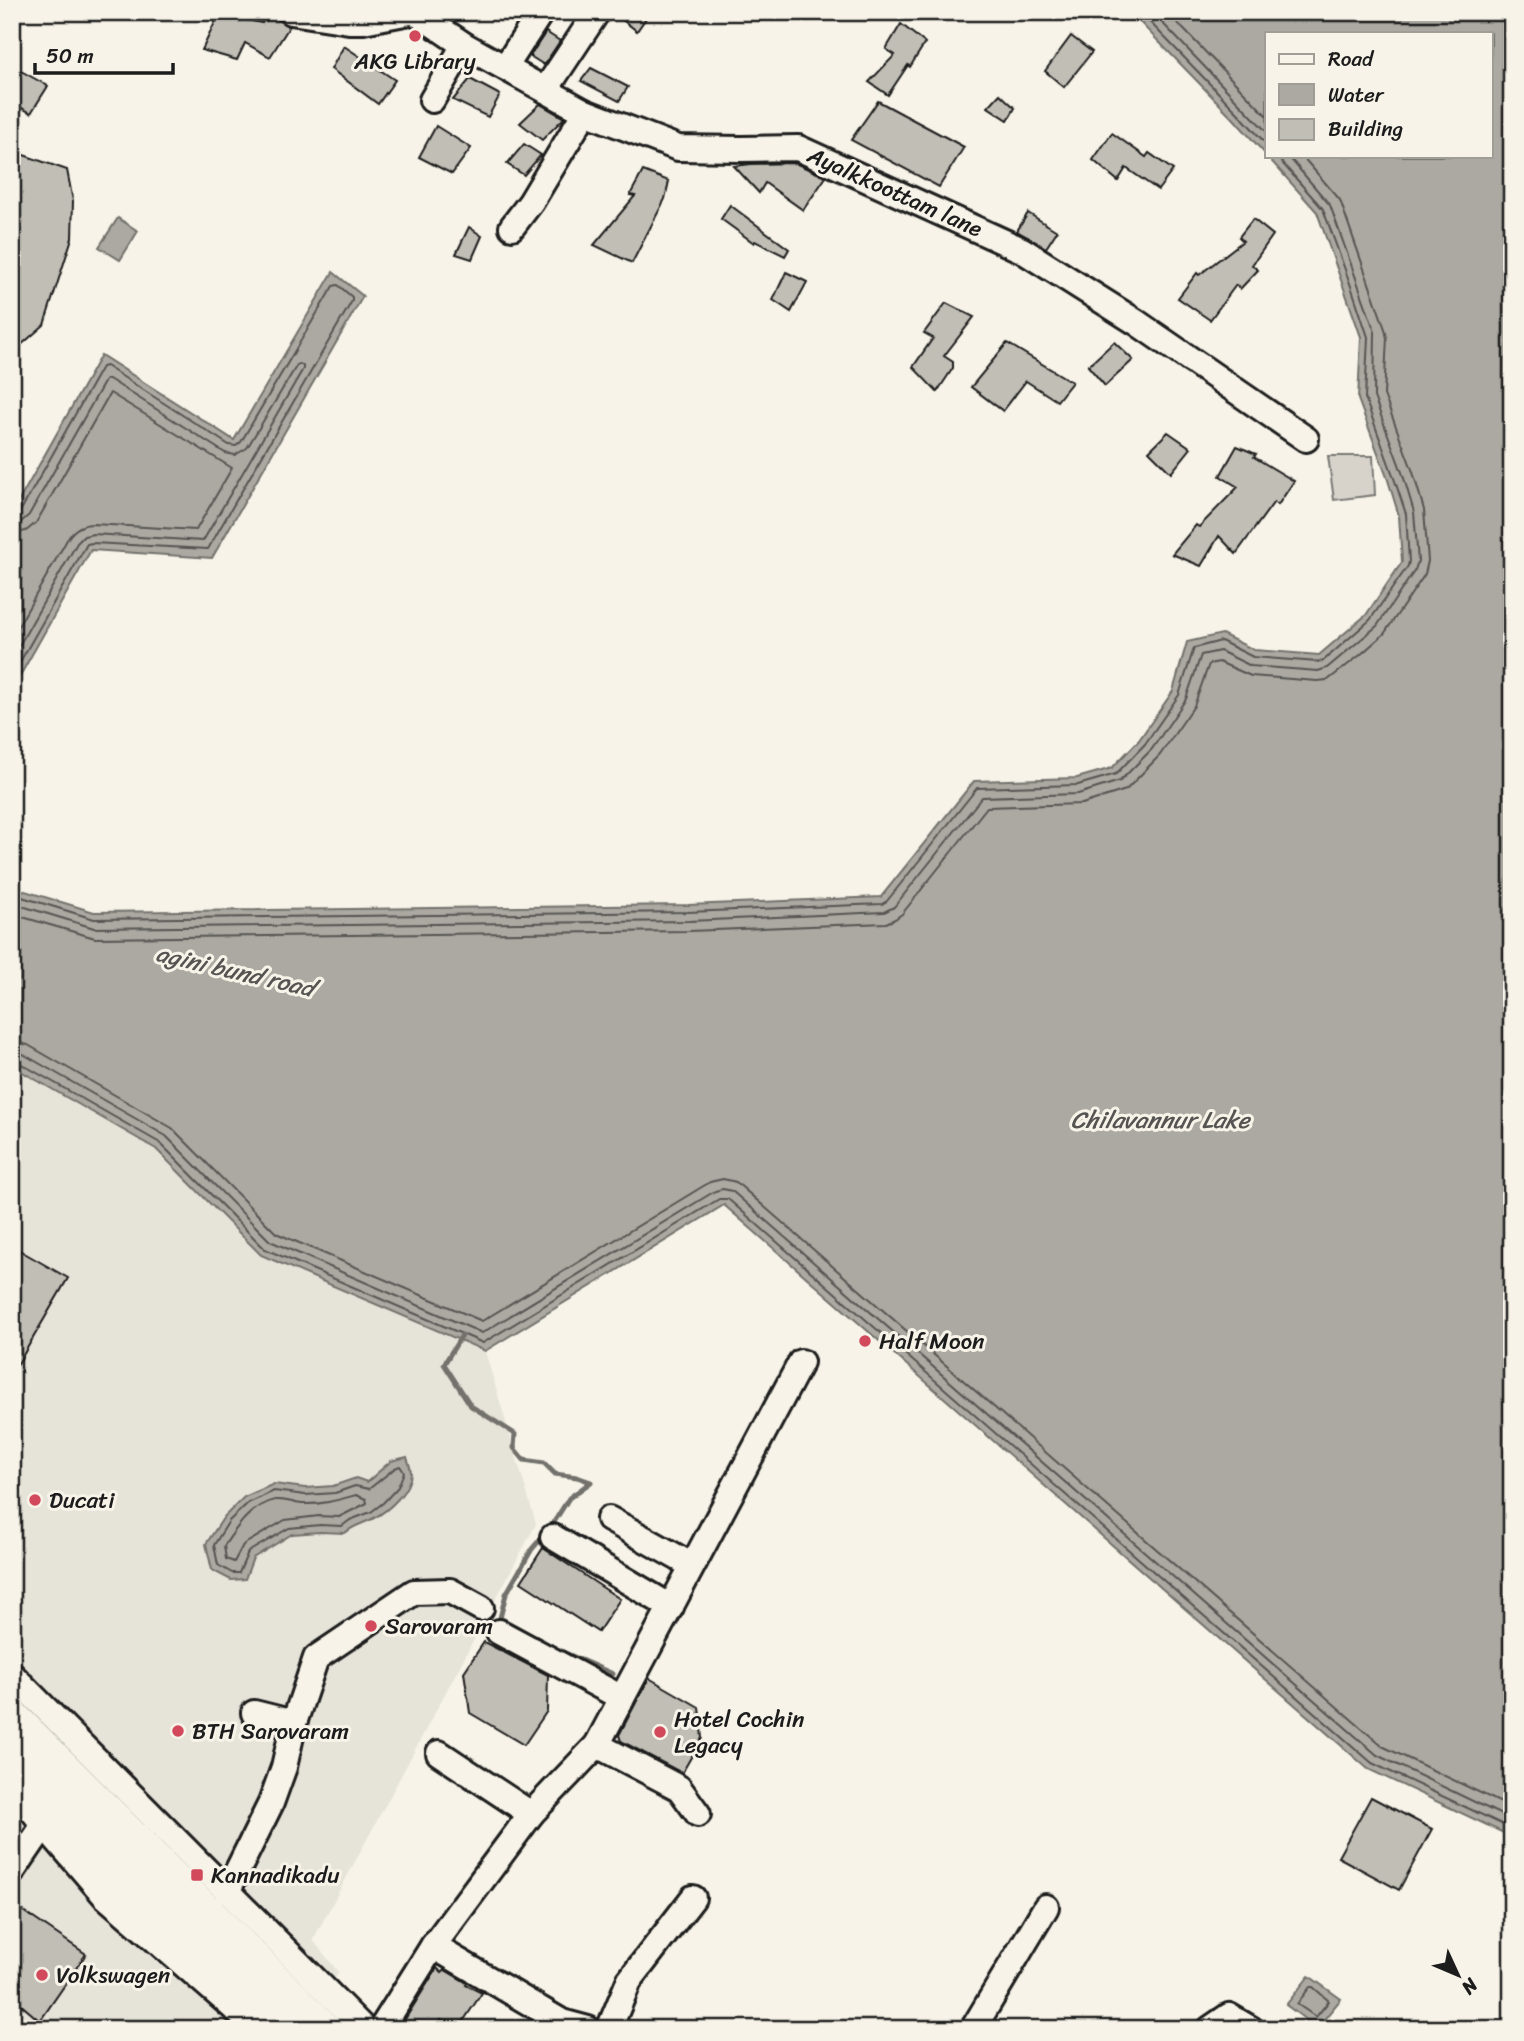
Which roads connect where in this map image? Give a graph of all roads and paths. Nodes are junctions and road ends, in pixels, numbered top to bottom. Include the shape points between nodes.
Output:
1 (291, 12) edge
2 (410, 12) edge
3 (415, 12) edge
4 (541, 12) edge
5 (597, 12) edge
6 (464, 45) junction
7 (506, 66) junction
8 (546, 89) junction
9 (432, 100) dead end
10 (585, 112) junction
11 (512, 227) dead end
12 (1306, 439) dead end
13 (801, 1362) dead end
14 (609, 1519) dead end
15 (553, 1537) dead end
16 (691, 1565) junction
17 (671, 1607) junction
18 (481, 1608) dead end
19 (499, 1632) dead end
20 (12, 1675) edge
21 (622, 1698) junction
22 (254, 1713) dead end
23 (12, 1717) edge
24 (294, 1723) junction
25 (597, 1745) junction
26 (439, 1753) dead end
27 (12, 1764) edge
28 (12, 1785) edge
29 (531, 1814) junction
30 (698, 1814) dead end
31 (44, 1825) junction
32 (92, 1862) junction
33 (12, 1872) edge
34 (227, 1892) junction
35 (692, 1898) dead end
36 (1046, 1907) dead end
37 (433, 1946) junction
38 (258, 2029) edge
39 (278, 2029) edge
40 (323, 2029) edge
41 (364, 2029) edge
42 (381, 2029) edge
43 (589, 2029) edge
44 (609, 2029) edge
45 (972, 2029) edge
46 (1210, 2029) edge
47 (1251, 2029) edge

1 - 2 street via 363,21
3 - 6 street, Ayalkkoottam lane
4 - 7 street
5 - 8 street
6 - 7 street, Ayalkkoottam lane
6 - 9 street
7 - 8 street, Ayalkkoottam lane
8 - 10 street, Ayalkkoottam lane
10 - 11 street
10 - 12 street, Ayalkkoottam lane via 678,148 798,148 1022,250
13 - 16 street
14 - 16 street
15 - 17 street
16 - 17 street
17 - 21 street
18 - 24 street via 450,1591 414,1592 316,1658
19 - 21 street
20 - 34 street
21 - 25 street
22 - 24 street
23 - 40 highway
24 - 34 street via 271,1803
25 - 29 street
25 - 30 street via 679,1788
26 - 29 street
27 - 32 highway
28 - 31 street
29 - 37 street
31 - 32 street
31 - 33 street
32 - 38 street via 105,1896
32 - 39 highway
34 - 41 street
35 - 44 street via 629,1981
36 - 45 street
37 - 42 street
37 - 43 street via 562,2022
46 - 47 street via 1229,2016

